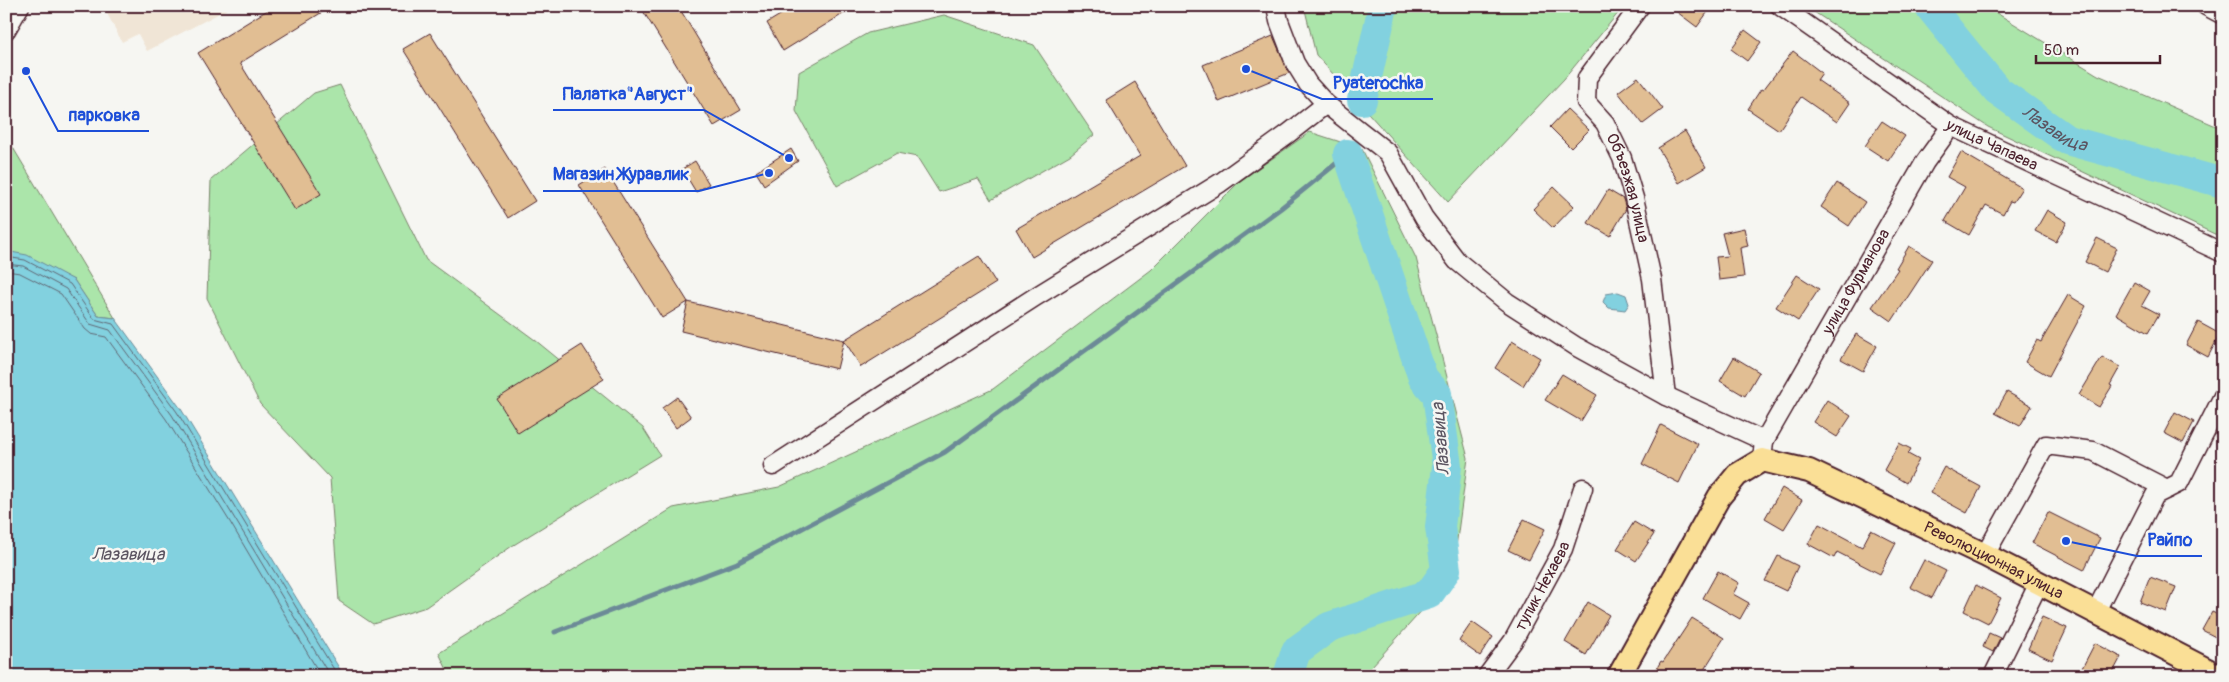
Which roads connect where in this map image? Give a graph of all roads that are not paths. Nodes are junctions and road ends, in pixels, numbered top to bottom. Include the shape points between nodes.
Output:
1 (20, 6) edge
2 (1276, 6) edge
3 (1640, 6) edge
4 (1780, 6) edge
5 (2206, 6) edge
6 (2223, 15) edge
7 (6, 30) edge
8 (1326, 104) junction
9 (1951, 126) junction
10 (2223, 253) edge
11 (1666, 396) junction
12 (2223, 396) edge
13 (1763, 450) junction
14 (773, 466) dead end
15 (1583, 488) dead end
16 (2167, 489) junction
17 (1985, 555) junction
18 (2038, 583) junction
19 (2096, 611) junction
20 (1488, 676) edge
21 (1619, 676) edge
22 (1993, 676) edge
23 (2219, 676) edge

1 - 7 street
2 - 8 street via 1295,63
3 - 11 street, Объезжая улица via 1587,78 1586,102 1605,123 1622,158 1634,198 1652,279
4 - 9 street, улица Чапаева
5 - 6 street
8 - 11 street via 1388,153 1424,218 1457,260 1507,302 1578,347
8 - 14 street via 1220,182
9 - 10 street, улица Чапаева
9 - 13 street, улица Фурманова via 1925,162
11 - 13 street
12 - 16 street via 2179,483
13 - 17 main road, Революционная улица
13 - 21 main road, улица Фурманова via 1719,497
15 - 20 street, тупик Нехаева via 1563,549 1513,642
16 - 17 street via 2093,451 2046,445
16 - 19 street via 2155,495
17 - 18 main road, Революционная улица
18 - 19 main road, Революционная улица
18 - 22 street
19 - 23 main road, Революционная улица

